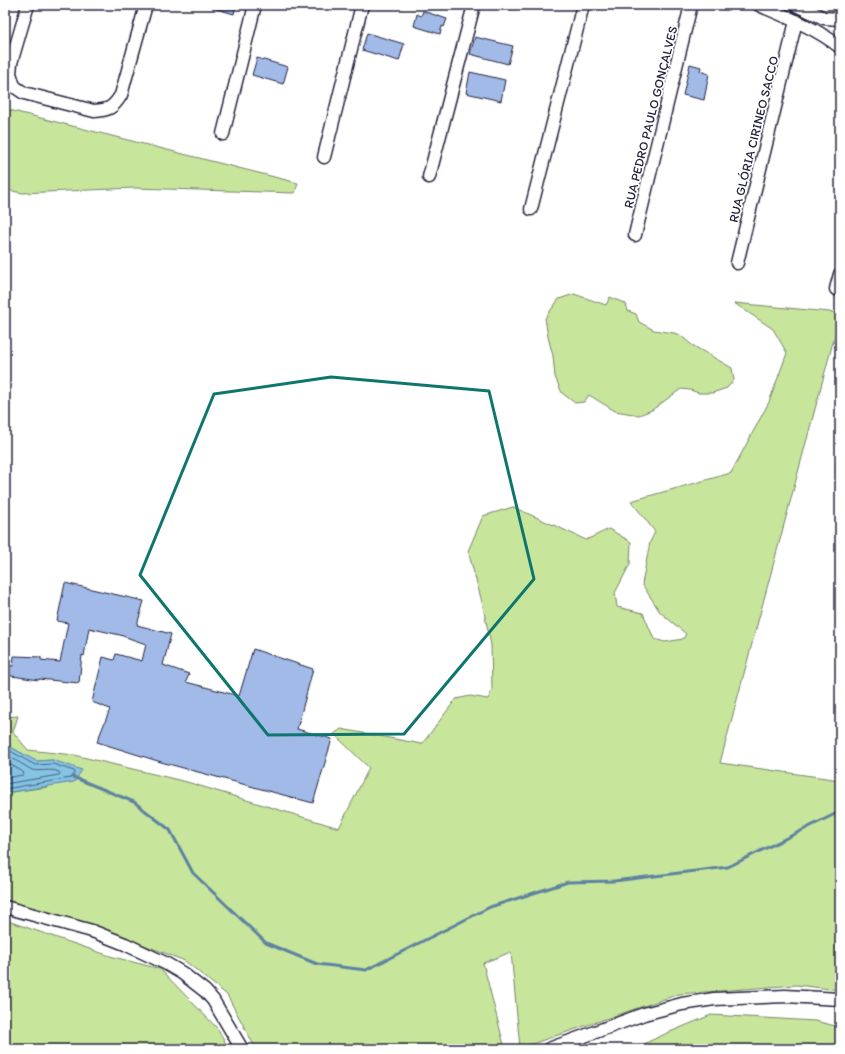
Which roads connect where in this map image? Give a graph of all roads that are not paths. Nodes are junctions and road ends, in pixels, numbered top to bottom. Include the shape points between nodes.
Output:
1 (28, 5) edge
2 (146, 5) edge
3 (256, 5) edge
4 (362, 5) edge
5 (474, 5) edge
6 (582, 5) edge
7 (692, 5) edge
8 (759, 5) edge
9 (796, 5) edge
10 (840, 19) edge
11 (796, 22) junction
12 (840, 48) edge
13 (223, 134) dead end
14 (324, 157) dead end
15 (429, 177) dead end
16 (531, 209) dead end
17 (635, 235) dead end
18 (737, 263) dead end
19 (840, 274) edge
20 (836, 289) dead end
21 (5, 907) edge
22 (840, 999) edge
23 (242, 1049) edge
24 (549, 1049) edge

1 - 2 street via 11,63 12,83 24,93 94,111 106,110 114,105 121,95
3 - 13 street
4 - 14 street
5 - 15 street
6 - 16 street
7 - 17 street, RUA PEDRO PAULO GONÇALVES
8 - 11 street
9 - 10 street via 824,18
11 - 12 street via 829,39
11 - 18 street, RUA GLÓRIA CIRINEO SACCO
19 - 20 street
21 - 23 street via 92,931 182,973 213,1000
22 - 24 street via 785,996 714,999 682,1004 644,1014

